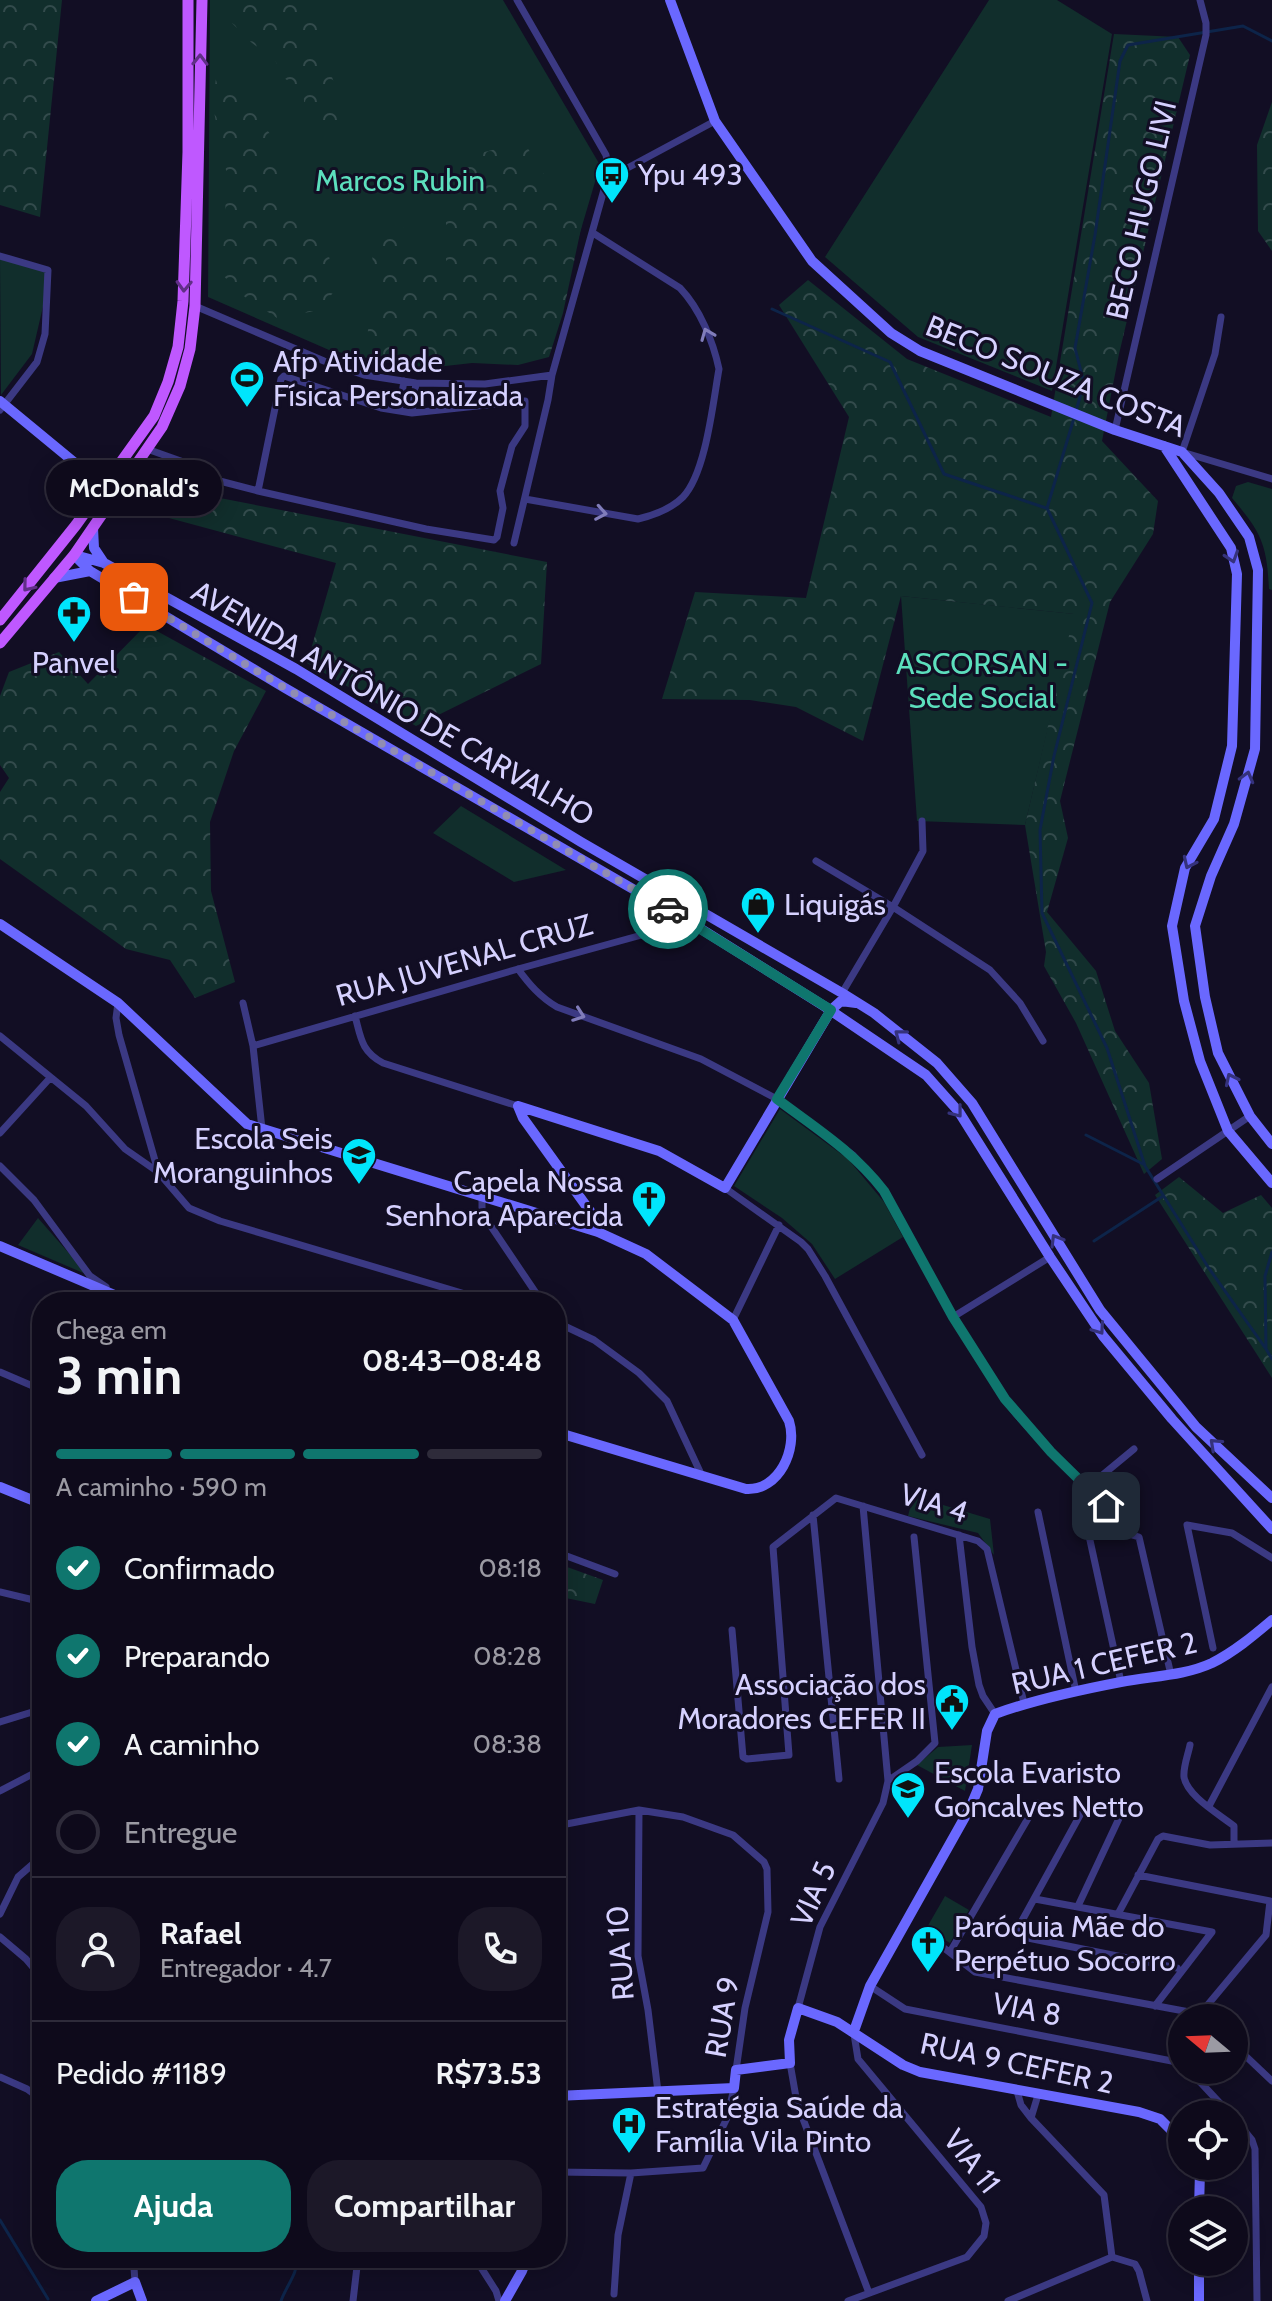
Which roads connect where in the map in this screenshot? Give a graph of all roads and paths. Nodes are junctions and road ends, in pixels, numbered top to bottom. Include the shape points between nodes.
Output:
1 (188, 0) edge
2 (202, 0) edge
3 (517, 0) edge
4 (670, 0) edge
5 (1200, 0) edge
6 (715, 121) junction
7 (607, 179) junction
8 (593, 233) junction
9 (0, 256) edge
10 (195, 306) junction
11 (1221, 317) dead end
12 (552, 375) junction
13 (404, 381) junction
14 (416, 383) junction
15 (2, 405) edge
16 (399, 411) junction
17 (412, 413) junction
18 (1115, 430) junction
19 (1164, 446) junction
20 (147, 449) junction
21 (1182, 452) junction
22 (170, 457) junction
23 (135, 466) junction
24 (163, 473) junction
25 (212, 479) junction
26 (1272, 479) edge
27 (103, 486) junction
28 (258, 491) junction
29 (525, 499) junction
30 (76, 525) junction
31 (93, 528) junction
32 (514, 543) dead end
33 (56, 552) junction
34 (74, 555) junction
35 (104, 563) junction
36 (90, 571) junction
37 (54, 578) junction
38 (0, 620) edge
39 (0, 643) edge
40 (296, 669) junction
41 (310, 677) junction
42 (285, 688) junction
43 (299, 696) junction
44 (1214, 819) junction
45 (922, 821) dead end
46 (1234, 824) junction
47 (816, 861) dead end
48 (893, 907) junction
49 (690, 922) junction
50 (0, 924) edge
51 (518, 969) junction
52 (842, 993) junction
53 (811, 997) junction
54 (1205, 997) junction
55 (1184, 1001) junction
56 (118, 1003) junction
57 (243, 1003) dead end
58 (860, 1004) junction
59 (831, 1010) junction
60 (355, 1016) junction
61 (0, 1036) edge
62 (1043, 1041) dead end
63 (253, 1046) junction
64 (50, 1078) junction
65 (777, 1099) junction
66 (518, 1106) junction
67 (1250, 1116) junction
68 (262, 1129) junction
69 (1228, 1131) junction
70 (0, 1133) edge
71 (1272, 1144) edge
72 (0, 1166) edge
73 (158, 1172) junction
74 (1157, 1179) dead end
75 (1272, 1183) edge
76 (725, 1188) junction
77 (482, 1197) junction
78 (779, 1225) junction
79 (598, 1232) junction
80 (0, 1246) edge
81 (1050, 1257) junction
82 (108, 1292) edge
83 (112, 1292) edge
84 (458, 1292) edge
85 (535, 1292) edge
86 (953, 1317) junction
87 (733, 1320) junction
88 (566, 1327) edge
89 (0, 1372) edge
90 (32, 1386) edge
91 (566, 1435) edge
92 (1134, 1449) dead end
93 (922, 1455) dead end
94 (702, 1476) junction
95 (0, 1487) edge
96 (1088, 1487) junction
97 (1272, 1498) edge
98 (32, 1500) edge
99 (863, 1506) junction
100 (1038, 1512) dead end
101 (813, 1515) junction
102 (1272, 1529) edge
103 (1118, 1532) junction
104 (959, 1535) junction
105 (914, 1537) dead end
106 (566, 1556) edge
107 (1272, 1558) edge
108 (615, 1574) dead end
109 (0, 1592) edge
110 (32, 1600) edge
111 (1272, 1620) edge
112 (732, 1630) dead end
113 (1213, 1648) dead end
114 (1171, 1675) junction
115 (1121, 1682) junction
116 (1272, 1687) edge
117 (1076, 1692) junction
118 (1024, 1703) junction
119 (32, 1712) edge
120 (995, 1714) junction
121 (0, 1722) edge
122 (1190, 1745) dead end
123 (32, 1774) edge
124 (839, 1779) dead end
125 (888, 1781) junction
126 (0, 1791) edge
127 (1037, 1803) dead end
128 (1085, 1806) dead end
129 (1209, 1806) junction
130 (639, 1810) junction
131 (1122, 1812) dead end
132 (566, 1824) edge
133 (1272, 1843) edge
134 (1234, 1844) junction
135 (32, 1865) edge
136 (1138, 1875) junction
137 (1035, 1899) junction
138 (1078, 1906) junction
139 (0, 1914) edge
140 (1118, 1914) junction
141 (922, 1931) dead end
142 (0, 1937) edge
143 (950, 1952) junction
144 (32, 1966) edge
145 (1177, 1968) dead end
146 (870, 1986) junction
147 (1212, 2004) edge
148 (1155, 2006) junction
149 (798, 2008) junction
150 (1168, 2009) edge
151 (854, 2031) junction
152 (1248, 2058) edge
153 (1168, 2060) edge
154 (790, 2063) junction
155 (736, 2070) junction
156 (0, 2077) edge
157 (1272, 2081) edge
158 (1202, 2084) edge
159 (734, 2088) junction
160 (1017, 2091) junction
161 (658, 2092) junction
162 (32, 2093) edge
163 (1038, 2095) junction
164 (566, 2096) edge
165 (1217, 2100) edge
166 (1031, 2118) junction
167 (1168, 2127) edge
168 (1248, 2135) edge
169 (566, 2172) edge
170 (631, 2173) junction
171 (1112, 2257) junction
172 (134, 2268) edge
173 (357, 2268) edge
174 (481, 2268) edge
175 (523, 2268) edge
176 (1199, 2276) edge
177 (135, 2282) junction
178 (869, 2293) junction
179 (614, 2294) dead end
180 (96, 2301) edge
181 (142, 2301) edge
182 (353, 2301) edge
183 (502, 2301) edge
184 (848, 2301) edge
185 (1008, 2301) edge
186 (1147, 2301) edge
187 (1199, 2301) edge
188 (1257, 2301) edge

1 -> 27 main road via 188,152 178,347 154,416
10 -> 2 main road
3 - 7 street via 606,155
4 - 6 street, BECO SOUZA COSTA
5 - 18 street, BECO HUGO LIVI via 1206,35
6 - 7 street
6 - 18 street, BECO SOUZA COSTA via 812,261 891,333 920,351
7 - 8 street
8 - 12 street
29 -> 8 street via 638,519 655,515 684,496 701,461 719,369 699,313 680,288
9 - 15 street via 48,270 45,334 37,362
10 - 13 street via 324,361
10 - 20 main road via 180,386
11 - 21 street via 1215,354
12 - 14 street via 485,384
12 - 29 street
13 - 14 street
13 - 16 street
14 - 17 street
15 - 27 street
16 - 17 street
16 - 28 street via 284,376
17 - 28 street via 525,401 525,426 512,446 494,540
18 - 19 street, BECO SOUZA COSTA
19 - 21 street, BECO SOUZA COSTA
19 -> 44 street via 1231,548 1237,574 1232,746
20 - 22 street
20 - 23 main road
21 - 26 street, BECO SOUZA COSTA
46 -> 21 street via 1255,749 1258,570 1249,537
22 - 24 street
22 - 25 street via 206,470
23 - 24 street
23 - 31 main road
24 - 25 street via 201,483
25 - 28 street
27 - 30 main road
29 - 32 street
30 - 33 main road
30 - 34 main road
31 - 34 main road
31 - 35 street via 94,548
33 - 34 main road
33 -> 38 main road
34 - 35 street, AVENIDA ANTÔNIO DE CARVALHO
34 - 36 street, AVENIDA ANTÔNIO DE CARVALHO
34 - 37 main road
35 - 40 street, AVENIDA ANTÔNIO DE CARVALHO
36 - 37 street
36 - 42 street, AVENIDA ANTÔNIO DE CARVALHO
37 - 39 main road
40 - 41 street, AVENIDA ANTÔNIO DE CARVALHO
40 - 42 street
41 - 43 street
41 - 52 street, AVENIDA ANTÔNIO DE CARVALHO
42 - 43 street, AVENIDA ANTÔNIO DE CARVALHO
43 - 49 street, AVENIDA ANTÔNIO DE CARVALHO
44 - 46 street
44 -> 55 street via 1185,868 1172,926
45 - 48 street via 923,851
46 - 54 street via 1195,926
47 - 48 street
48 - 52 street
48 - 62 street via 990,970 1020,1003
49 - 51 street, RUA JUVENAL CRUZ
49 - 53 street, AVENIDA ANTÔNIO DE CARVALHO
50 - 56 street
51 - 60 street, RUA JUVENAL CRUZ
51 -> 65 street via 557,1007 701,1059
52 - 53 street via 830,1002
52 - 58 street, AVENIDA ANTÔNIO DE CARVALHO
53 - 59 street, AVENIDA ANTÔNIO DE CARVALHO
54 - 55 street
67 -> 54 street via 1218,1053
55 - 69 street via 1200,1061
56 - 68 street via 247,1124
56 - 73 street via 119,1035
57 - 63 street
58 - 59 street via 841,1001
97 -> 58 street, AVENIDA ANTÔNIO DE CARVALHO via 1196,1427 1100,1310 972,1103 937,1063
59 - 65 street
59 -> 81 street, AVENIDA ANTÔNIO DE CARVALHO via 926,1075 959,1112
60 - 63 street, RUA JUVENAL CRUZ
60 - 66 street via 371,1057
61 - 64 street
63 - 68 street
64 - 70 street
64 - 73 street via 86,1106 125,1149
65 - 76 street
65 - 86 street via 853,1155 884,1191
66 - 76 street via 659,1151
66 - 79 street via 592,1214
67 - 69 street
67 - 71 street
68 - 77 street
69 - 74 street
69 - 75 street
72 - 83 street via 34,1200 90,1276
73 - 84 street via 189,1208 220,1221
76 - 78 street
77 - 79 street
77 - 85 street via 482,1213
78 - 87 street
78 - 93 street via 808,1249 825,1276
79 - 87 street via 646,1254
80 - 82 street
81 - 86 street
81 -> 102 street, AVENIDA ANTÔNIO DE CARVALHO via 1103,1336
86 - 96 street via 1016,1414
87 - 94 street via 789,1421 790,1454 762,1487 746,1489
88 - 94 street via 639,1373 667,1401
89 - 90 street
91 - 94 street
92 - 96 street
95 - 98 street
96 - 103 street via 1106,1506
99 - 101 street, VIA 4 via 836,1498
99 - 104 street, VIA 4
99 - 125 street, VIA 5
100 - 117 street
101 - 112 street, VIA 4 via 773,1547 789,1755 743,1757
101 - 124 street
103 - 114 street via 1139,1537
103 - 115 street via 1086,1522
104 - 118 street, VIA 4 via 978,1541 989,1552
104 - 120 street via 979,1685
105 - 125 street via 935,1743
106 - 108 street
107 - 113 street via 1231,1532 1187,1525
109 - 110 street
111 - 114 street, RUA 1 CEFER 2 via 1216,1661
114 - 115 street, RUA 1 CEFER 2
115 - 117 street, RUA 1 CEFER 2
116 - 129 street
117 - 118 street, RUA 1 CEFER 2
118 - 120 street, RUA 1 CEFER 2
119 - 121 street
120 - 146 street, RUA 1 CEFER 2 via 970,1808
122 - 129 street via 1184,1778
123 - 126 street
125 - 149 street, VIA 5 via 883,1803 820,1927
127 - 143 street
128 - 137 street
129 - 134 street via 1234,1826
130 - 132 street
130 - 155 street, RUA 9 via 683,1817 733,1835 767,1869 768,1912
130 - 161 street, RUA 10 via 638,1956
131 - 138 street
133 - 134 street
134 - 136 street via 1163,1836
135 - 139 street via 18,1877
136 - 140 street
136 - 147 street via 1270,1901 1266,1935
137 - 138 street
137 - 145 street via 1018,1928 1023,1937
138 - 140 street
140 - 148 street via 1212,1932
141 - 143 street
142 - 144 street
143 - 148 street via 975,1972
146 - 151 street, RUA 1 CEFER 2
146 - 153 street, VIA 8 via 905,2009
148 - 150 street
149 - 151 street, RUA 9 CEFER 2
149 - 154 street, VIA 5 via 789,2040
151 - 160 street, RUA 9 CEFER 2 via 920,2072
151 - 178 street, VIA 11 via 858,2059 981,2207 986,2223 984,2236 967,2257
152 - 157 street
154 - 155 street
154 - 178 street, VIA 5 via 798,2105
155 - 159 street, RUA 9
156 - 162 street
158 - 165 street
159 - 161 street
159 - 170 street, RUA 9 via 727,2118 703,2168
160 - 163 street, RUA 9 CEFER 2
160 - 166 street
161 - 164 street
163 - 166 street
163 - 167 street, RUA 9 CEFER 2 via 1153,2116
166 - 171 street via 1104,2195
168 - 188 street via 1255,2149
169 - 170 street
170 - 179 street via 618,2235
171 - 185 street
171 - 186 street via 1135,2264
172 - 177 street
173 - 182 street
174 - 183 street
175 - 183 street
176 - 187 street
177 - 180 street
177 - 181 street
178 - 184 street, VIA 11

